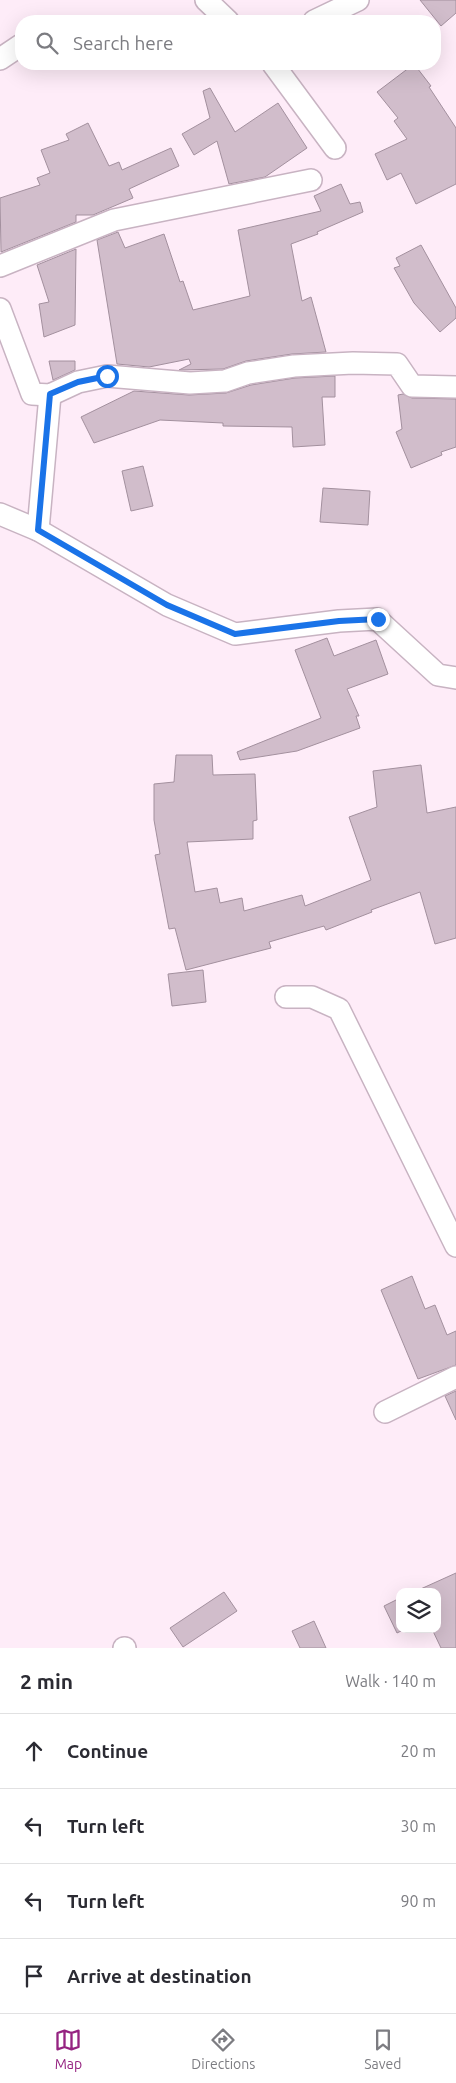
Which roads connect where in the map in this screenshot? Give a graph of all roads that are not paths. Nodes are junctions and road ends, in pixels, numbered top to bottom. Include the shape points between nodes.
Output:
1 (206, 0) edge
2 (358, 0) edge
3 (222, 15) edge
4 (327, 15) edge
5 (15, 48) edge
6 (0, 59) edge
7 (277, 70) edge
8 (335, 148) dead end
9 (311, 180) dead end
10 (0, 266) edge
11 (0, 309) edge
12 (456, 387) edge
13 (50, 394) junction
14 (0, 514) edge
15 (38, 530) junction
16 (456, 678) edge
17 (286, 997) dead end
18 (456, 1246) edge
19 (456, 1377) edge
20 (385, 1412) dead end

1 - 3 street
2 - 4 street
5 - 6 street
7 - 8 street
9 - 10 street via 114,220
11 - 13 street via 32,394
12 - 13 street via 412,386 397,364 353,363 294,366 248,373 225,381 190,383 107,376 78,382
13 - 15 street
14 - 15 street
15 - 16 street via 167,605 235,634 378,619 438,675
17 - 18 street via 312,997 339,1009
19 - 20 street

